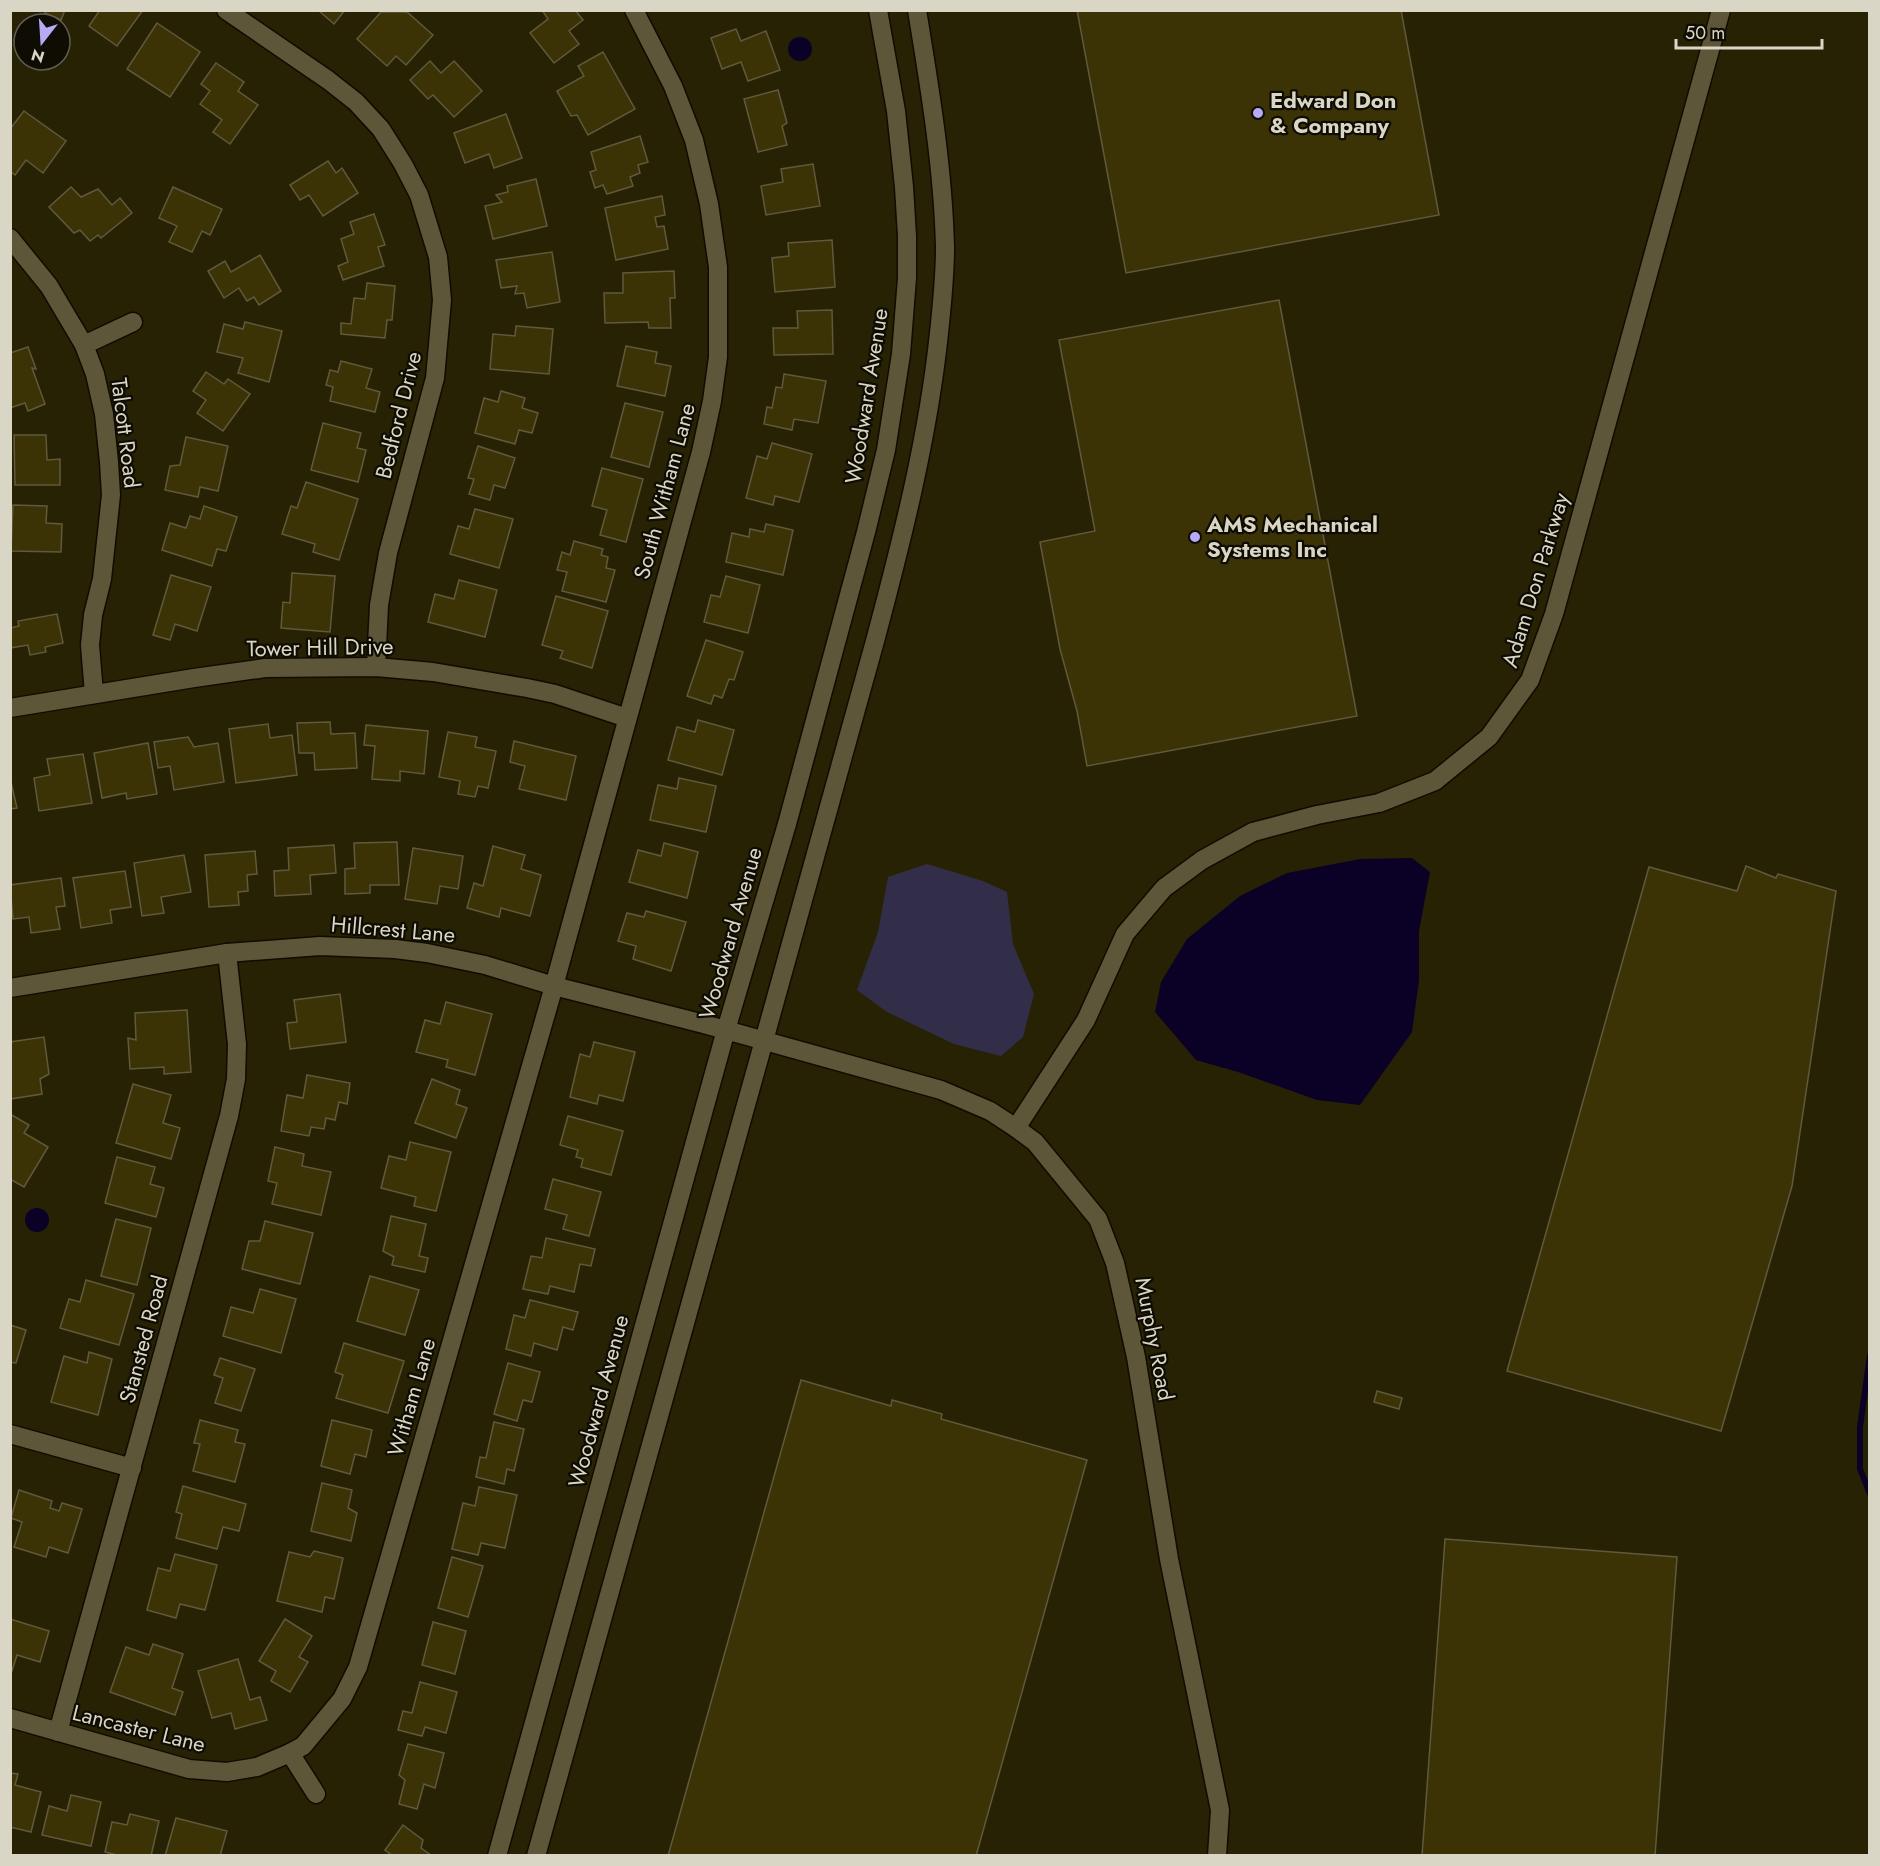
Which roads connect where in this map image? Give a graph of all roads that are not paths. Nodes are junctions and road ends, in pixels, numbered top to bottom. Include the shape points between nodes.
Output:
1 (226, 10) edge
2 (634, 10) edge
3 (878, 10) edge
4 (917, 10) edge
5 (1721, 10) edge
6 (10, 238) edge
7 (133, 322) dead end
8 (84, 345) junction
9 (376, 668) junction
10 (94, 694) junction
11 (10, 708) edge
12 (627, 718) junction
13 (227, 953) junction
14 (554, 986) junction
15 (10, 988) edge
16 (726, 1030) junction
17 (764, 1040) junction
18 (1016, 1128) junction
19 (10, 1434) edge
20 (132, 1467) junction
21 (10, 1719) edge
22 (58, 1732) junction
23 (290, 1753) junction
24 (316, 1794) dead end
25 (497, 1856) edge
26 (536, 1856) edge
27 (1217, 1856) edge

1 - 9 street, Bedford Drive via 328,80 381,129 419,195 438,257 442,300 435,378 386,562
2 - 12 street, South Witham Lane via 673,86 694,140 718,267 718,357 701,452
3 - 16 street, Woodward Avenue via 896,111 904,187 907,278 901,354 888,439 866,532
4 - 17 street via 938,147 945,248 930,405 887,595
5 - 18 street, Adam Don Parkway via 1554,614 1530,680 1489,737 1435,781 1379,803 1252,832 1202,860 1164,888 1125,934 1086,1020
6 - 8 street, Talcott Road via 49,286
7 - 8 street
8 - 10 street, Talcott Road via 104,414 111,495 90,645
9 - 10 street, Tower Hill Drive via 265,668
9 - 12 street, Tower Hill Drive via 510,684
10 - 11 street, Tower Hill Drive
12 - 14 street, South Witham Lane
13 - 14 street, Hillcrest Lane via 320,946 395,949 462,959
13 - 15 street, Hillcrest Lane
13 - 20 street, Stansted Road via 237,1044 229,1116
14 - 16 street, Hillcrest Lane
14 - 23 street, Witham Lane via 358,1667 342,1699 303,1746
16 - 17 street, Hillcrest Lane
16 - 25 street, Woodward Avenue
17 - 18 street, Murphy Road via 941,1090 980,1106
17 - 26 street
18 - 27 street, Murphy Road via 1035,1142 1098,1219 1116,1263 1136,1357 1169,1559 1220,1810
19 - 20 street
20 - 22 street, Stansted Road
21 - 22 street, Lancaster Lane
22 - 23 street, Lancaster Lane via 189,1769 227,1772 257,1767
23 - 24 street

